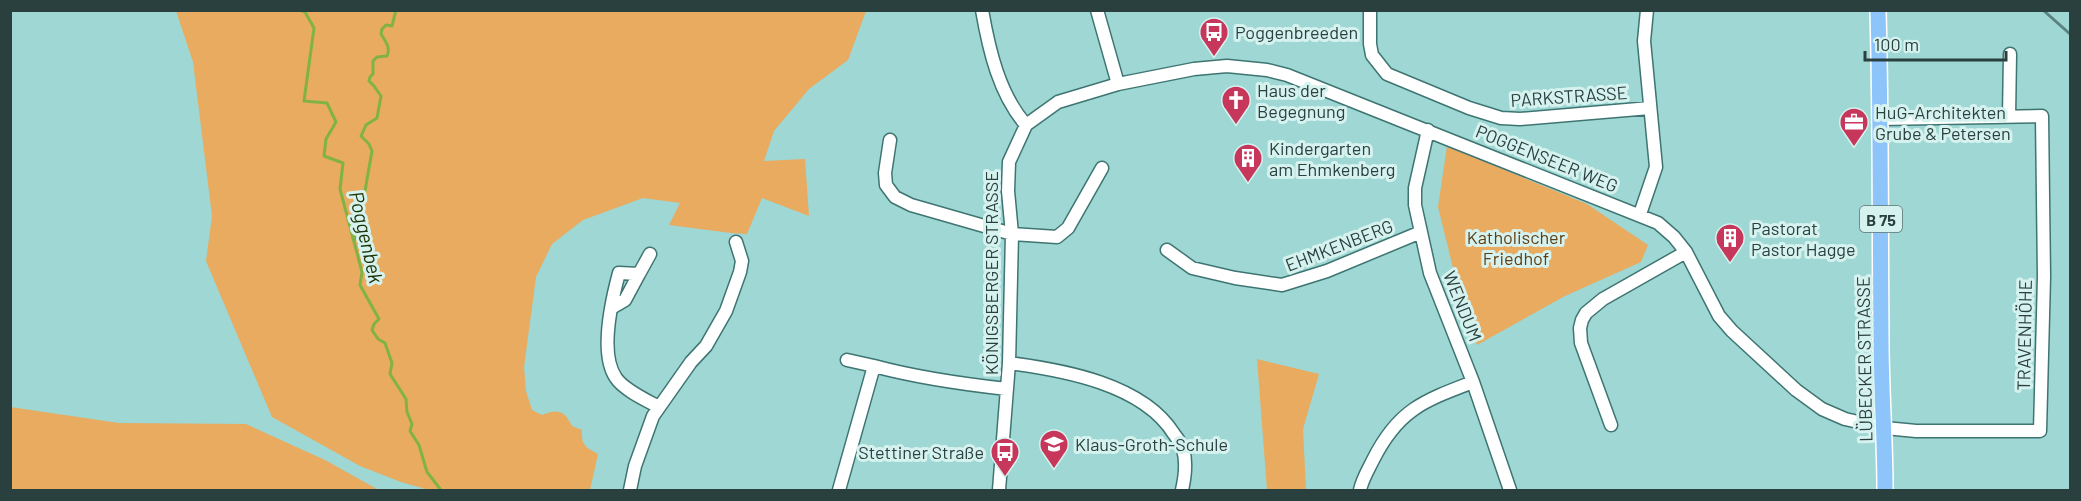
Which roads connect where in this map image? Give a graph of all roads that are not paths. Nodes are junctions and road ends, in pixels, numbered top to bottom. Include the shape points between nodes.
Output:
1 (982, 10) edge
2 (1096, 10) edge
3 (1370, 10) edge
4 (1647, 10) edge
5 (1878, 10) edge
6 (2010, 54) dead end
7 (1118, 84) junction
8 (1650, 108) junction
9 (2009, 117) junction
10 (1880, 119) junction
11 (1026, 125) junction
12 (1428, 130) junction
13 (890, 140) dead end
14 (1102, 168) dead end
15 (1640, 214) junction
16 (1421, 232) junction
17 (1011, 234) junction
18 (736, 242) dead end
19 (1167, 250) dead end
20 (1686, 252) junction
21 (650, 254) dead end
22 (639, 274) junction
23 (613, 307) junction
24 (847, 360) dead end
25 (1009, 363) junction
26 (874, 366) junction
27 (1473, 382) junction
28 (1007, 389) junction
29 (659, 406) junction
30 (1611, 425) dead end
31 (1885, 428) junction
32 (630, 490) edge
33 (839, 490) edge
34 (999, 490) edge
35 (1182, 490) edge
36 (1360, 490) edge
37 (1510, 490) edge
38 (1885, 490) edge

1 - 11 street via 1002,87
2 - 7 street
3 - 8 street, PARKSTRASSE via 1372,55 1387,74 1469,108 1501,118 1520,119
4 - 8 street via 1644,41
5 - 10 main road, LÜBECKER STRASSE / B 75
6 - 9 street
7 - 11 street via 1058,102
7 - 12 street, POGGENSEER WEG via 1205,67 1248,67 1287,75
8 - 15 street via 1656,167
9 - 10 street, TRAVENHÖHE
9 - 31 street, TRAVENHÖHE via 2042,116 2044,277 2040,431
10 - 31 main road, LÜBECKER STRASSE / B 75
11 - 17 street, KÖNIGSBERGER STRASSE via 1010,162
12 - 15 street, POGGENSEER WEG
12 - 16 street, WENDUM via 1415,188
13 - 17 street via 886,179 895,197
14 - 17 street via 1068,228 1057,237
15 - 20 street, POGGENSEER WEG via 1658,223
16 - 19 street, EHMKENBERG via 1328,271 1282,285 1192,268
16 - 27 street, WENDUM via 1430,273
17 - 25 street, KÖNIGSBERGER STRASSE
18 - 29 street via 742,261 726,312
20 - 30 street via 1603,299 1582,320 1581,343
20 - 31 street, POGGENSEER WEG via 1719,316 1796,390 1833,415
21 - 22 street
22 - 23 street via 625,300
22 - 23 street via 619,273
23 - 29 street via 606,345 616,379 639,397
24 - 26 street
25 - 28 street, KÖNIGSBERGER STRASSE
25 - 35 street via 1102,383 1145,404 1168,424 1183,448 1186,470
26 - 28 street
26 - 33 street
27 - 36 street via 1410,410 1382,444
27 - 37 street, WENDUM
28 - 34 street, KÖNIGSBERGER STRASSE
29 - 32 street via 649,424
31 - 38 main road, LÜBECKER STRASSE / B 75

